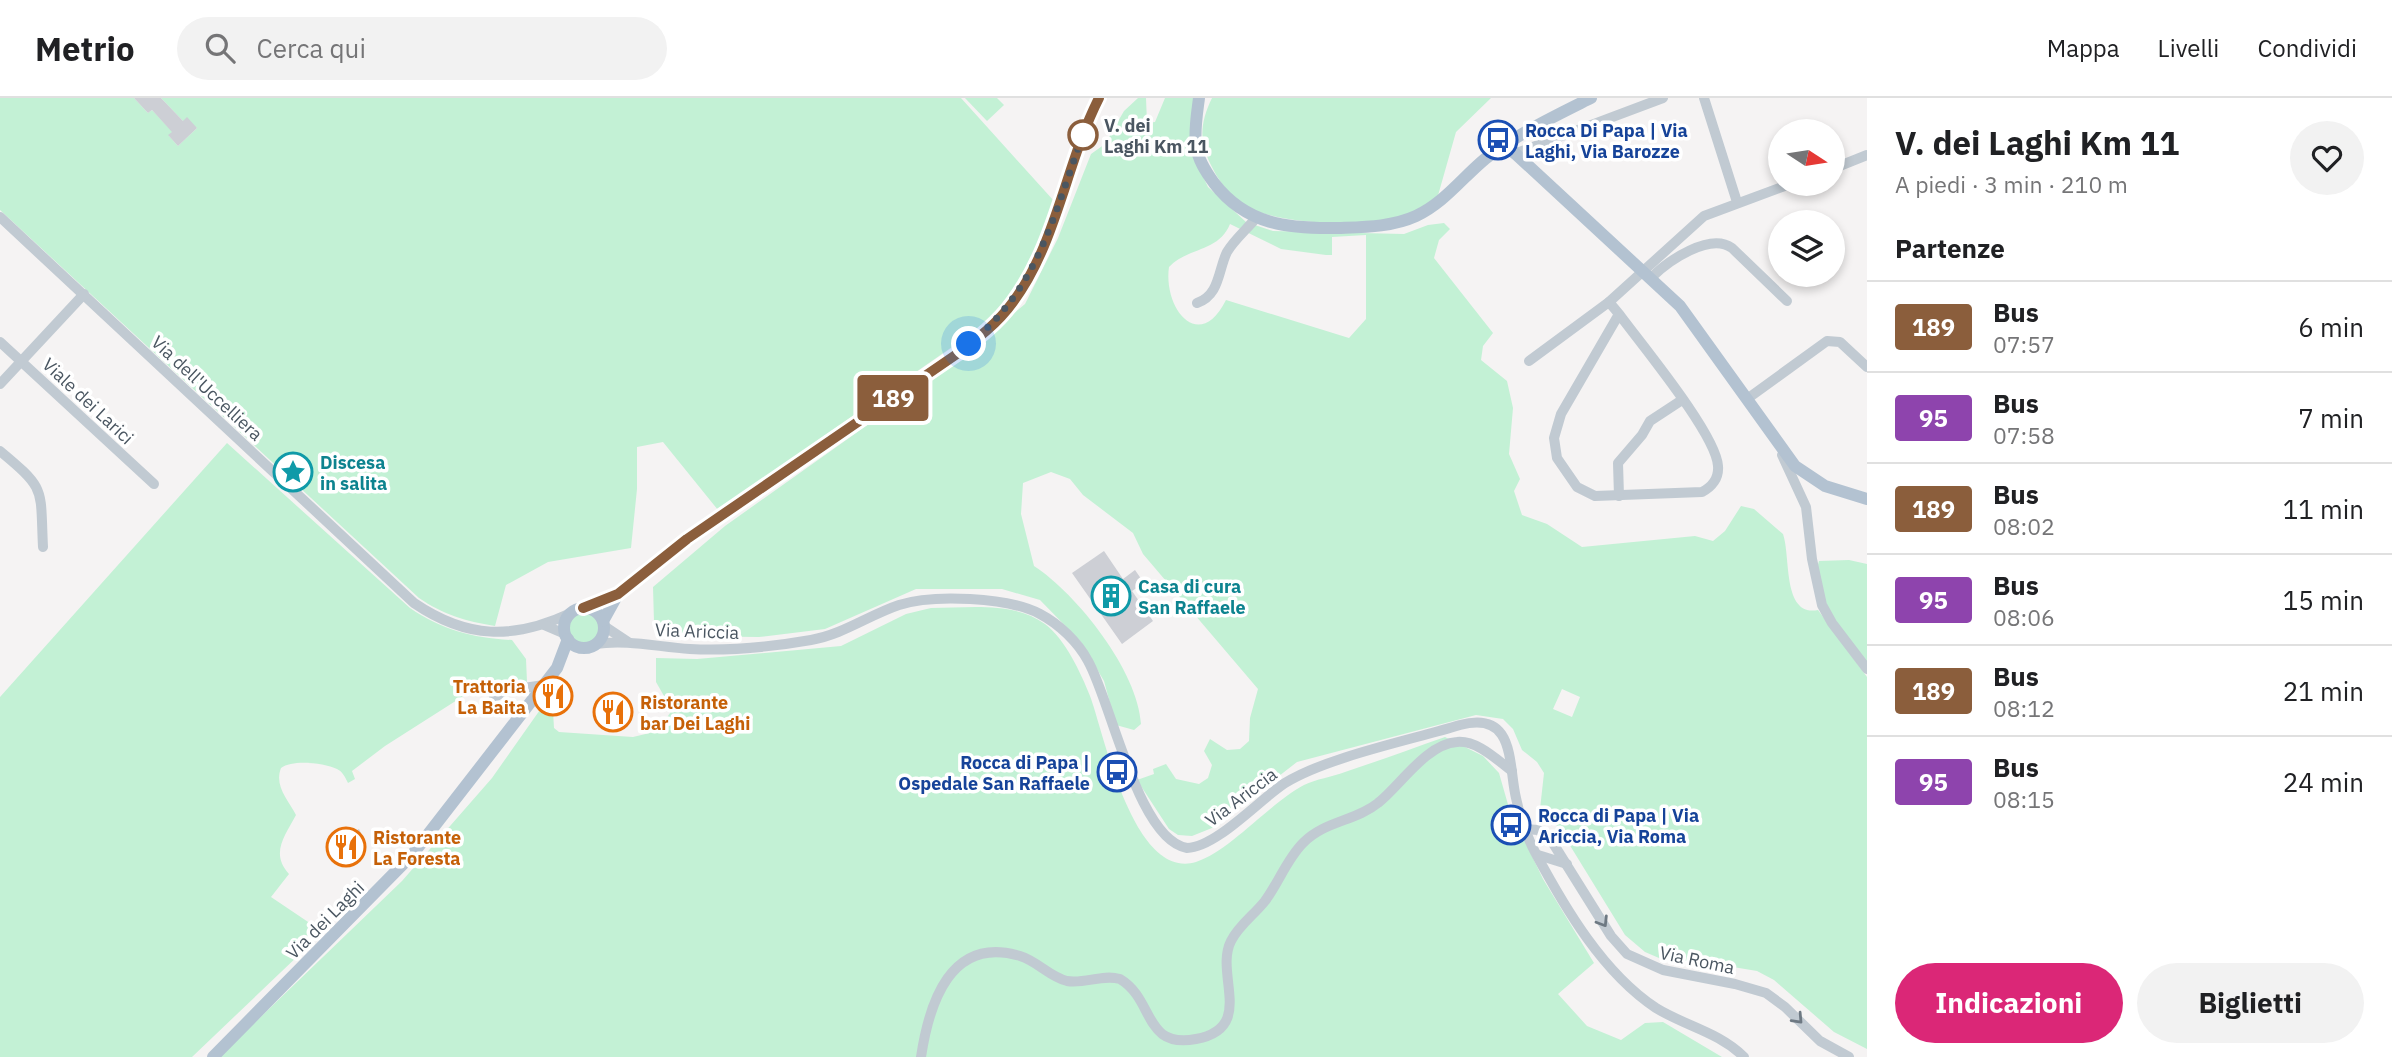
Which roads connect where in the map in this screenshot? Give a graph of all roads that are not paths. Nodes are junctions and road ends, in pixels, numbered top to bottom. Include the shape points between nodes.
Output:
1 (1099, 98) edge
2 (1199, 98) edge
3 (1591, 98) edge
4 (1663, 98) edge
5 (1704, 98) edge
6 (1510, 149) junction
7 (1867, 155) edge
8 (1845, 164) edge
9 (1768, 191) edge
10 (1737, 202) junction
11 (0, 217) edge
12 (1255, 218) junction
13 (1649, 274) junction
14 (84, 294) junction
15 (1787, 301) dead end
16 (1609, 302) junction
17 (1197, 303) dead end
18 (1619, 314) junction
19 (0, 342) edge
20 (1528, 361) dead end
21 (22, 362) junction
22 (1867, 367) edge
23 (0, 384) edge
24 (1746, 399) junction
25 (1682, 400) junction
26 (1779, 448) junction
27 (0, 451) edge
28 (154, 484) dead end
29 (1619, 496) junction
30 (1867, 499) edge
31 (43, 547) dead end
32 (618, 594) junction
33 (577, 610) junction
34 (603, 623) junction
35 (544, 625) junction
36 (567, 637) junction
37 (628, 643) junction
38 (591, 646) junction
39 (557, 668) junction
40 (1867, 669) edge
41 (544, 685) junction
42 (494, 698) dead end
43 (1512, 771) junction
44 (1525, 829) junction
45 (1536, 854) junction
46 (1567, 864) junction
47 (1553, 881) junction
48 (213, 1057) edge
49 (921, 1057) edge
50 (1744, 1057) edge
51 (1849, 1057) edge

1 - 32 main road via 1034,264 997,320 957,354 687,539
2 - 12 main road via 1196,139 1202,164 1230,201
3 - 6 main road
4 - 6 street
5 - 10 street
6 - 12 main road via 1474,169 1444,199 1403,221 1324,228
6 - 13 main road
7 - 8 street
9 - 10 street
10 - 13 street via 1701,219
11 - 14 street, Via dell'Uccelliera
12 - 17 street via 1226,253 1210,294
13 - 15 street via 1721,242
13 - 16 street
13 - 24 main road via 1706,337
14 - 21 street
14 - 35 street, Via dell'Uccelliera via 414,603 437,619 494,634
16 - 18 street
16 - 20 street
18 - 25 street
18 - 29 street via 1561,414 1553,449 1577,487 1595,496
19 - 21 street, Viale dei Larici
21 - 23 street
21 - 28 street, Viale dei Larici
22 - 24 street via 1840,342 1828,341
24 - 26 main road
25 - 29 street via 1650,421 1618,463
25 - 29 street via 1710,442 1718,463 1715,481 1693,495
26 - 30 main road via 1816,481
26 - 40 street via 1805,503 1824,610
27 - 31 street via 39,489
32 - 33 main road
32 - 34 main road
33 - 34 main road via 593,610
33 - 35 street, Via dell'Uccelliera
33 - 36 main road via 565,623
34 - 37 street
34 - 38 main road via 602,635
35 - 36 street
36 - 38 main road via 576,646
36 - 39 main road, Via dei Laghi
37 - 38 street, Via Ariccia
37 - 43 street, Via Ariccia via 721,650 809,640 920,601 990,601 1027,608 1061,629 1086,658 1142,796 1164,834 1184,847 1212,839 1301,774 1466,723 1485,724 1501,733
38 - 39 main road, Via dei Laghi
39 - 41 main road, Via dei Laghi
41 - 42 street via 504,691
41 - 48 main road, Via dei Laghi via 416,850
43 - 44 street, Via Ariccia
43 - 49 street via 1472,744 1450,743 1409,771 1375,806 1308,838 1266,900 1231,940 1226,957 1231,1007 1208,1035 1180,1041 1165,1038 1135,992 1120,979 1067,981 1024,957 994,953 966,961 946,978 932,1010
44 - 45 street, Via Ariccia
44 - 46 street, Via Roma via 1546,835
45 - 46 street
45 - 47 street, Via Ariccia
46 - 47 street via 1557,869
46 -> 51 street, Via Roma via 1627,954 1668,972 1766,993 1820,1041
47 - 50 street, Via Ariccia via 1587,936 1632,989 1665,1013 1720,1038

